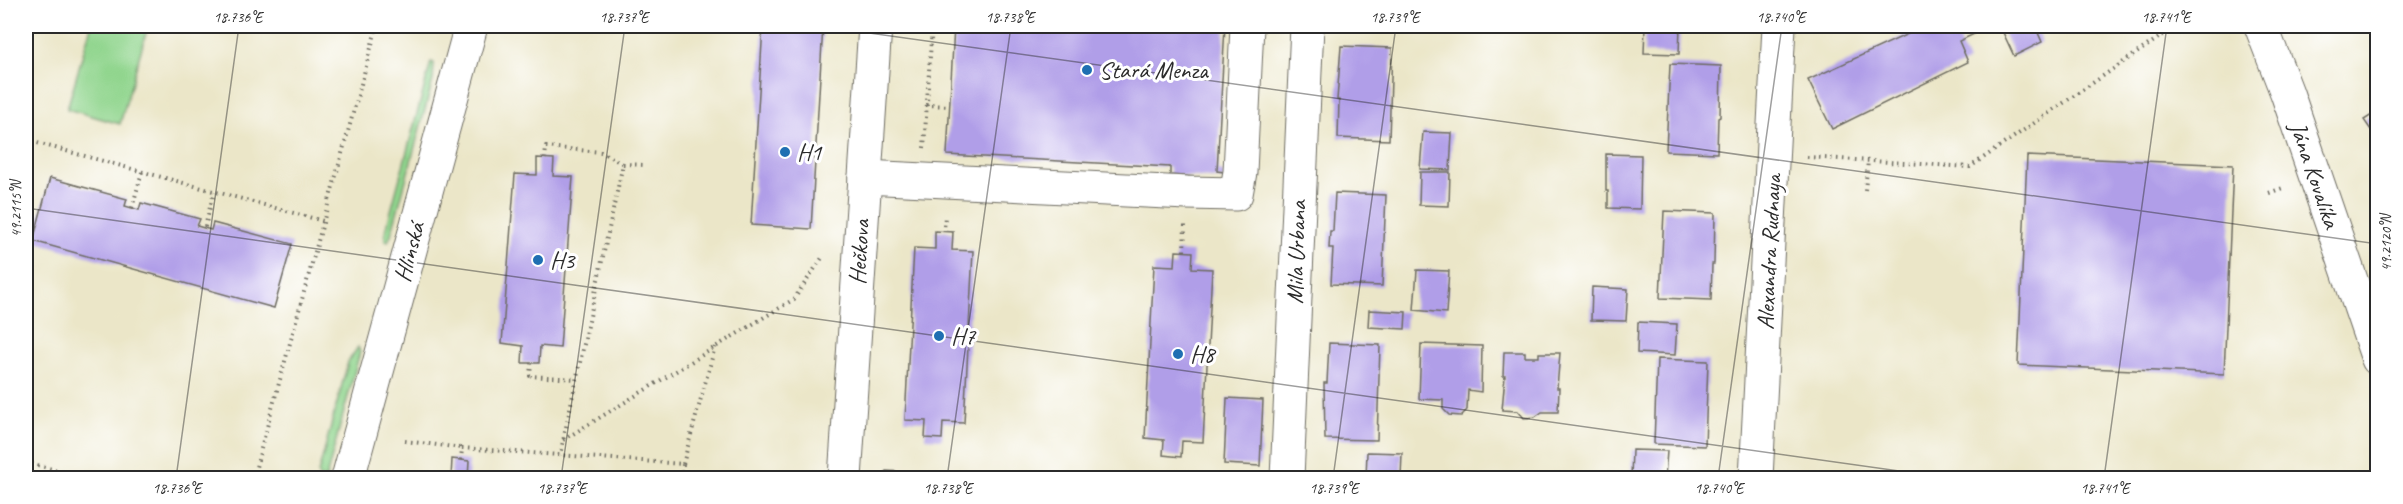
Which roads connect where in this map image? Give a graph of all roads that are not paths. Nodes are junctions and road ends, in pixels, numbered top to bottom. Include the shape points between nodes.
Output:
1 (471, 26) edge
2 (875, 26) edge
3 (1247, 26) edge
4 (1306, 26) edge
5 (1779, 26) edge
6 (2261, 26) edge
7 (865, 177) junction
8 (2378, 359) edge
9 (348, 478) edge
10 (845, 478) edge
11 (1287, 478) edge
12 (1756, 478) edge

1 - 9 street, Hlinská
2 - 7 street, Hečkova
3 - 7 street via 1236,194
4 - 11 street, Mila Urbana
5 - 12 street, Alexandra Rudnaya
6 - 8 street, Jána Kovalíka
7 - 10 street, Hečkova

